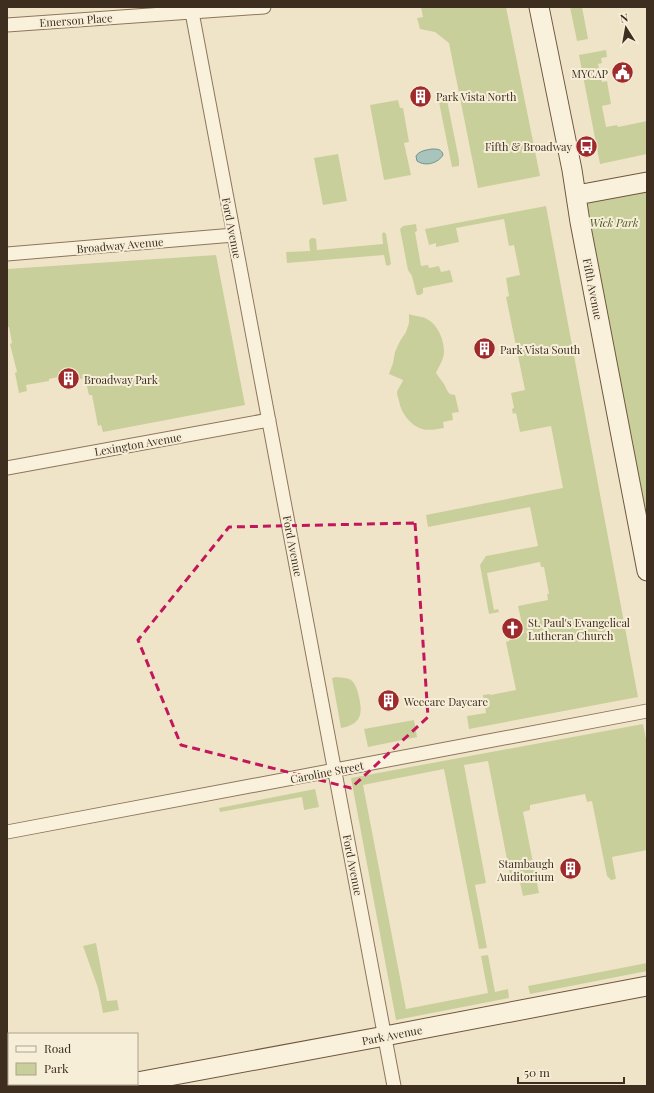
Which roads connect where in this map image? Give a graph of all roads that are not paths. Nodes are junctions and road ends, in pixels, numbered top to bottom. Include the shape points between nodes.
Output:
1 (264, 7) edge
2 (539, 7) edge
3 (191, 9) edge
4 (7, 25) edge
5 (647, 182) edge
6 (577, 195) junction
7 (234, 235) junction
8 (7, 254) edge
9 (269, 420) junction
10 (7, 468) edge
11 (647, 571) edge
12 (647, 711) edge
13 (335, 770) junction
14 (7, 832) edge
15 (647, 986) edge
16 (385, 1036) junction
17 (138, 1082) edge
18 (394, 1086) edge

1 - 3 street, Emerson Place
2 - 6 street, Fifth Avenue
3 - 4 street, Emerson Place
3 - 7 street, Ford Avenue
5 - 6 street
6 - 11 street, Fifth Avenue
7 - 8 street, Broadway Avenue
7 - 9 street, Ford Avenue
9 - 10 street, Lexington Avenue
9 - 13 street, Ford Avenue
12 - 13 street, Caroline Street
13 - 14 street, Caroline Street
13 - 16 street, Ford Avenue
15 - 16 street, Park Avenue
16 - 17 street, Park Avenue
16 - 18 street, Ford Avenue

